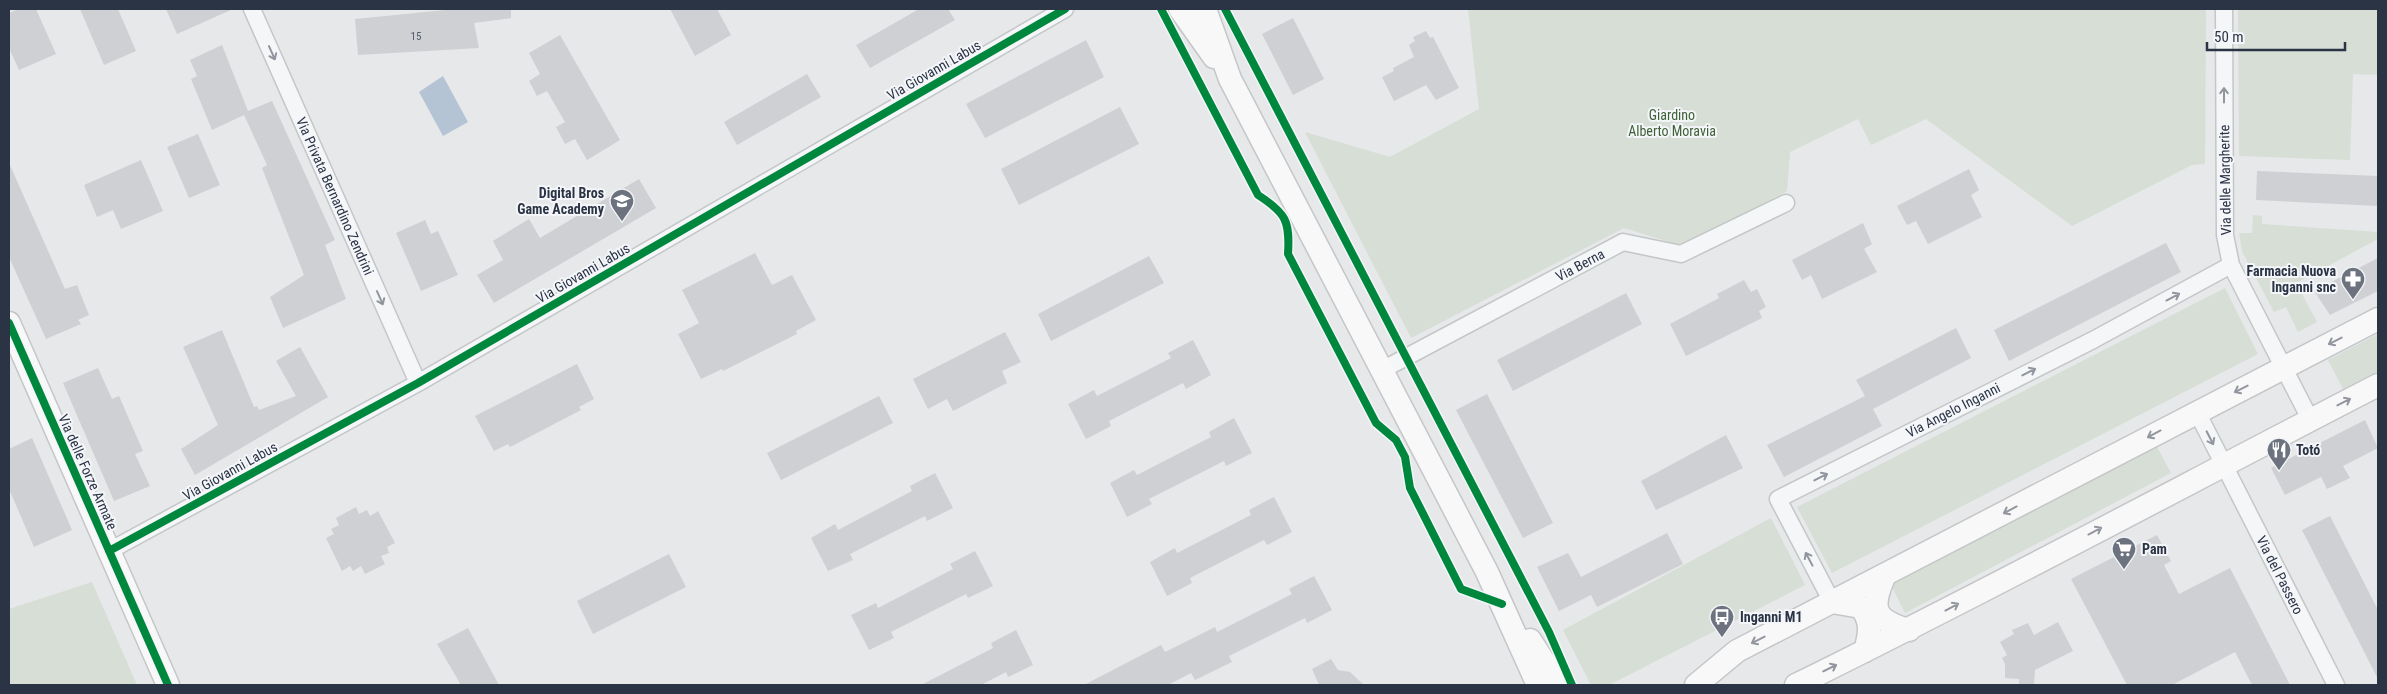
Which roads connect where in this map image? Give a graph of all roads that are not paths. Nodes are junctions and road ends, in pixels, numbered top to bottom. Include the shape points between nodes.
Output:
1 (252, 9) edge
2 (1065, 9) edge
3 (1180, 9) edge
4 (1205, 9) edge
5 (2224, 9) edge
6 (1230, 78) junction
7 (1786, 203) dead end
8 (2231, 265) junction
9 (2378, 318) edge
10 (9, 323) edge
11 (2284, 367) junction
12 (1382, 370) junction
13 (418, 383) junction
14 (2378, 385) edge
15 (2197, 412) junction
16 (2310, 419) junction
17 (2224, 464) junction
18 (109, 551) junction
19 (1487, 572) junction
20 (1884, 575) junction
21 (1832, 602) junction
22 (1909, 630) junction
23 (1865, 651) junction
24 (1700, 684) edge
25 (168, 685) edge
26 (1538, 685) edge
27 (1559, 685) edge
28 (1796, 685) edge
29 (2336, 685) edge

1 -> 13 street, Via Privata Bernardino Zendrini
2 - 13 street, Via Giovanni Labus
3 - 6 street
4 - 6 street
8 -> 5 street, Via delle Margherite via 2225,235
6 - 12 street
7 - 12 street, Via Berna via 1681,254 1623,242
8 - 11 street, Via delle Margherite
21 -> 8 street, Via Angelo Inganni via 1778,499 2093,340
9 -> 11 street
10 - 18 street, Via delle Forze Armate
11 -> 15 street
11 - 16 street
12 - 19 street
13 - 18 street, Via Giovanni Labus
16 -> 14 street
15 -> 17 street
15 -> 20 street
16 - 17 street
22 -> 17 street
17 - 29 street, Via del Passero
18 - 25 street, Via delle Forze Armate
19 - 26 street
19 - 27 street
20 - 21 street
20 - 22 street via 1875,596 1877,612 1890,625
21 - 23 street via 1861,607 1868,617 1870,632
21 -> 24 street via 1737,651
22 - 23 street
28 -> 23 street

